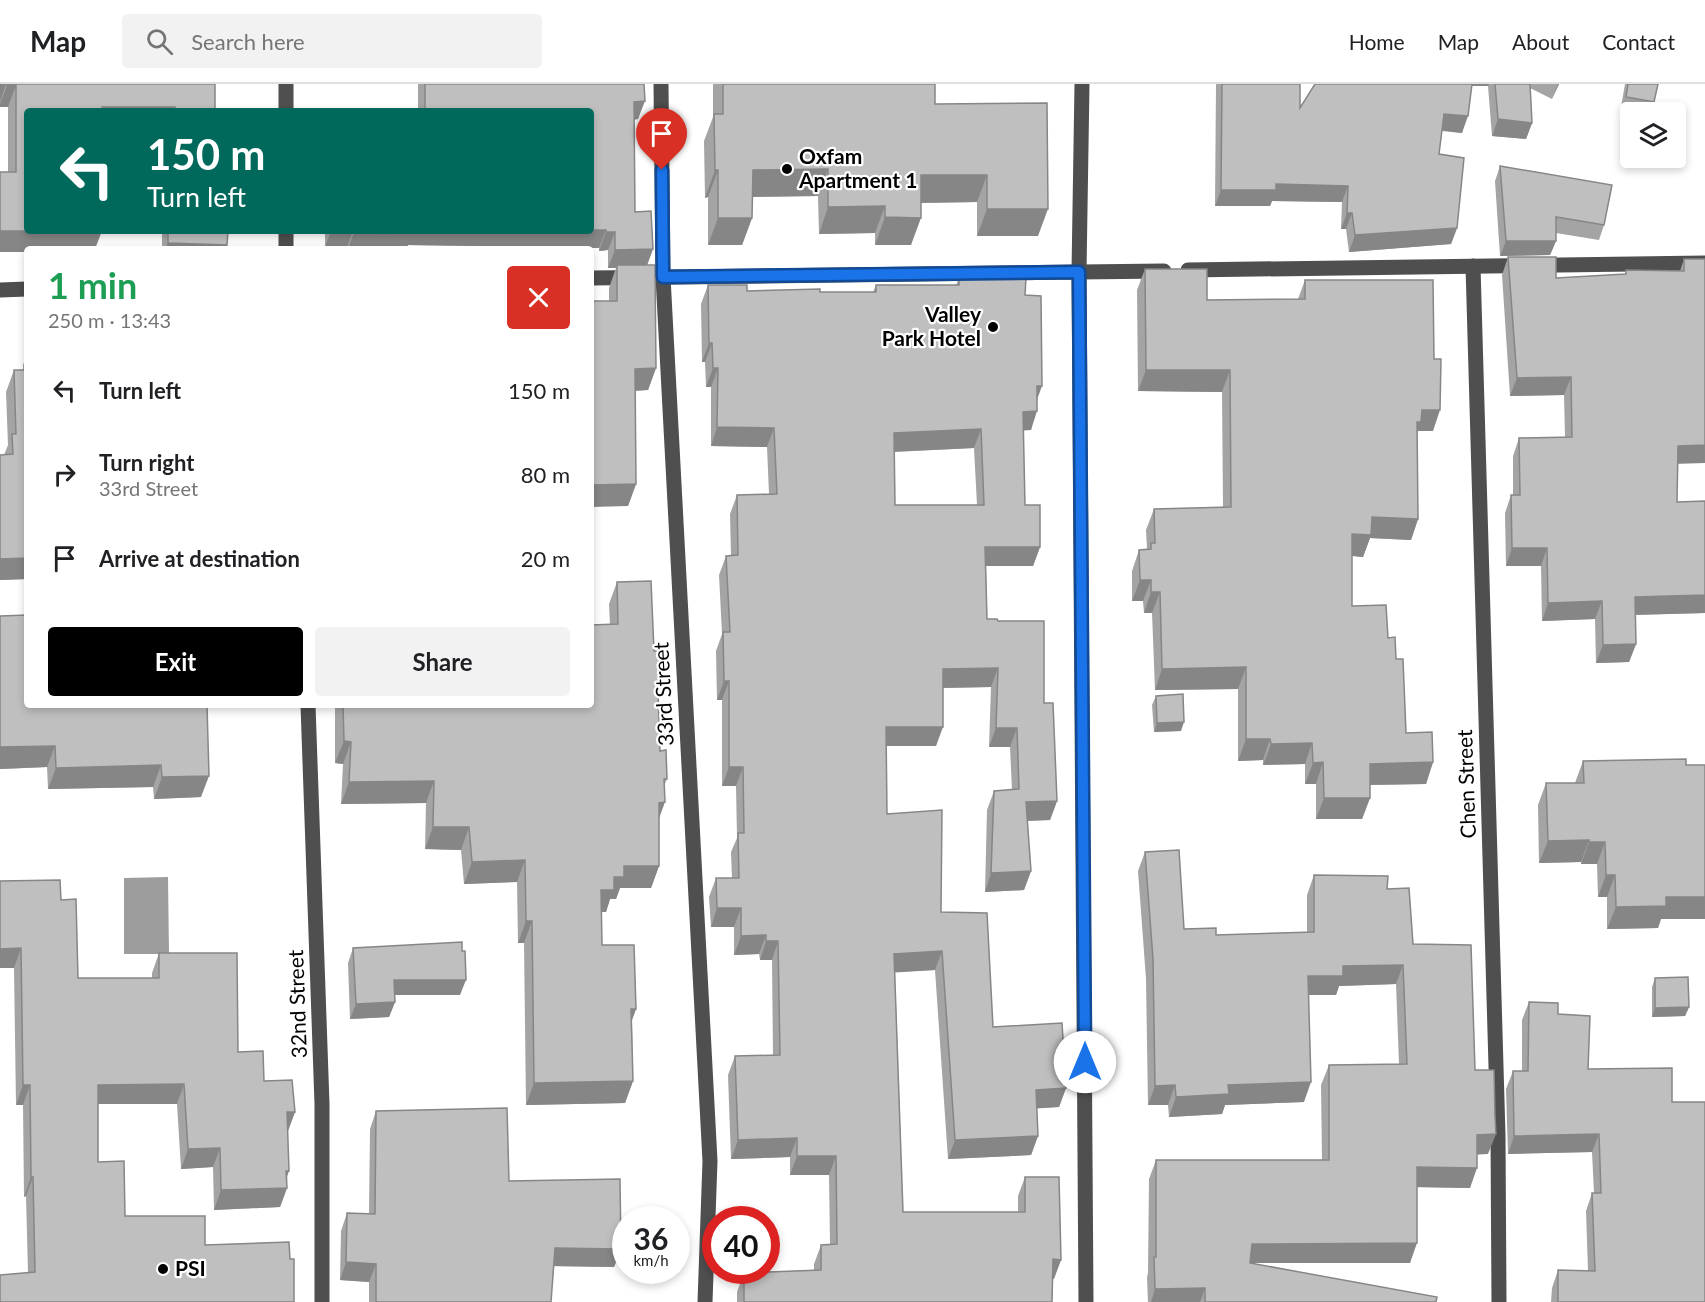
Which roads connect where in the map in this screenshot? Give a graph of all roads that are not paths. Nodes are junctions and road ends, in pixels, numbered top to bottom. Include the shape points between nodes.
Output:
1 (286, 84) edge
2 (661, 84) edge
3 (1082, 84) edge
4 (286, 108) edge
5 (1705, 263) edge
6 (1473, 266) junction
7 (1079, 272) junction
8 (663, 277) junction
9 (594, 278) edge
10 (24, 289) edge
11 (0, 290) edge
12 (308, 708) edge
13 (322, 1302) edge
14 (705, 1302) edge
15 (1086, 1302) edge
16 (1499, 1302) edge

1 - 4 street
2 - 8 street, 33rd Street
3 - 7 street
5 - 6 street
6 - 7 street
6 - 16 street, Chen Street via 1498,1136
7 - 8 street
7 - 15 street
8 - 9 street
8 - 14 street, 33rd Street via 710,1161
10 - 11 street
12 - 13 street, 32nd Street via 322,1104

